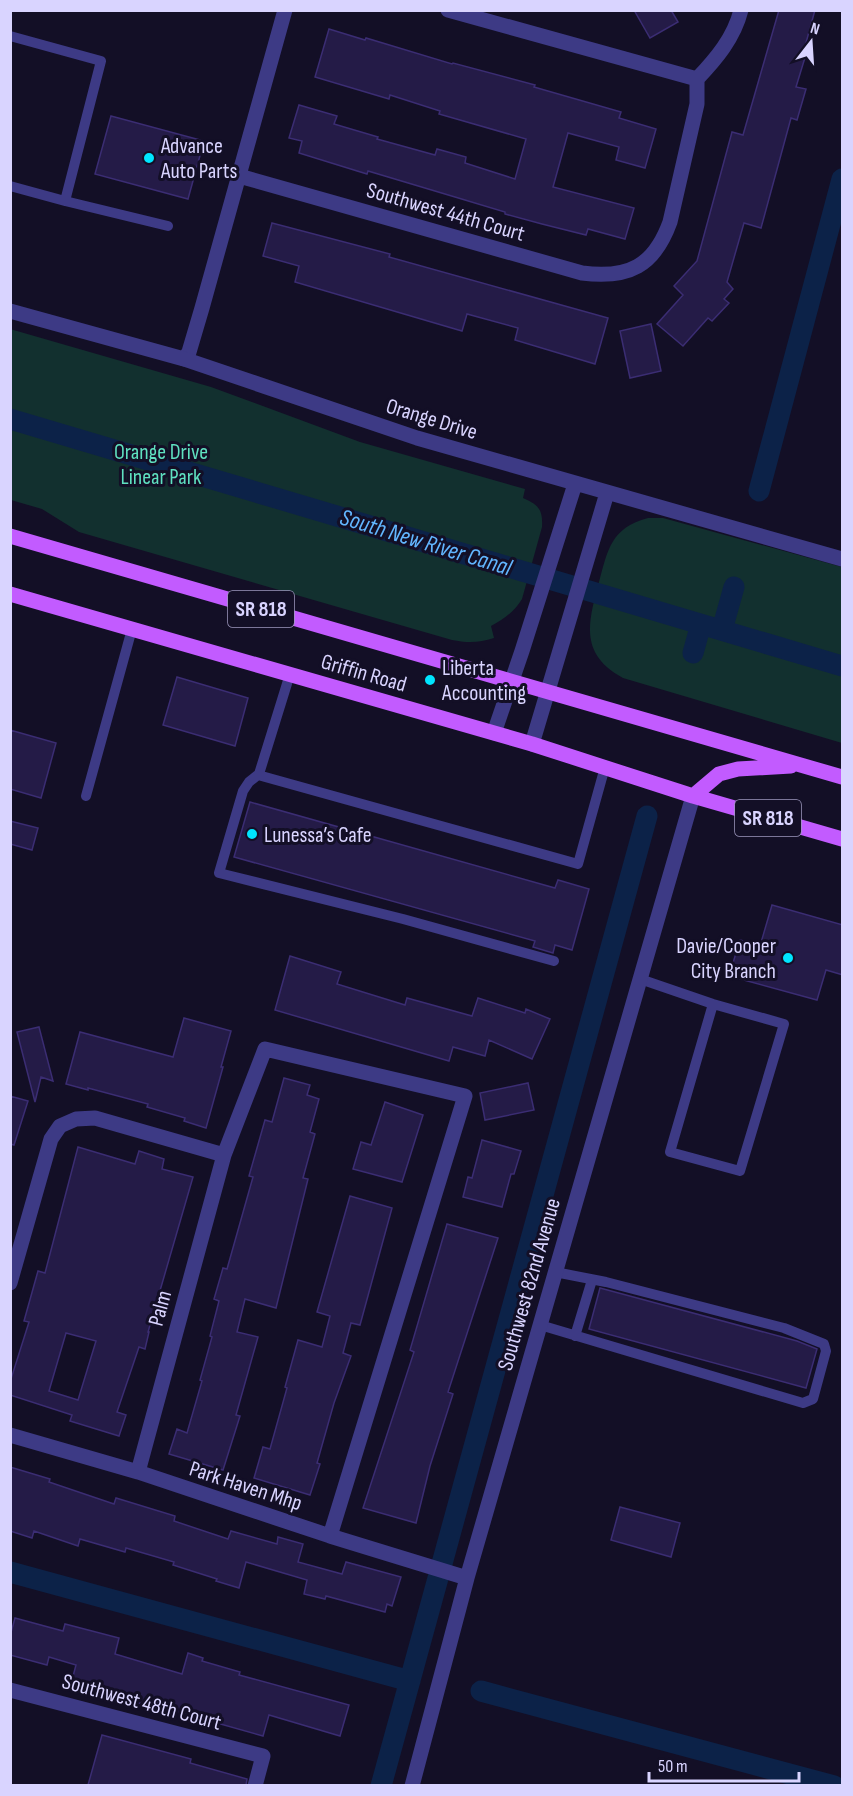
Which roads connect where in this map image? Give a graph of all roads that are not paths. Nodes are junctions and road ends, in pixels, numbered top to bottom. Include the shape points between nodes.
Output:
1 (285, 10) edge
2 (448, 10) edge
3 (741, 10) edge
4 (10, 36) edge
5 (697, 79) junction
6 (239, 176) junction
7 (10, 186) edge
8 (64, 201) junction
9 (168, 226) dead end
10 (10, 311) edge
11 (184, 359) junction
12 (575, 484) junction
13 (607, 493) junction
14 (10, 536) edge
15 (843, 559) edge
16 (10, 594) edge
17 (132, 629) junction
18 (290, 674) junction
19 (512, 681) junction
20 (549, 692) junction
21 (494, 733) junction
22 (532, 744) junction
23 (806, 766) junction
24 (605, 767) junction
25 (258, 776) junction
26 (843, 777) edge
27 (86, 796) dead end
28 (693, 796) junction
29 (843, 839) edge
30 (554, 961) dead end
31 (640, 979) junction
32 (713, 1004) junction
33 (224, 1155) junction
34 (555, 1272) junction
35 (592, 1280) junction
36 (10, 1282) edge
37 (540, 1325) junction
38 (575, 1336) junction
39 (10, 1436) edge
40 (138, 1472) junction
41 (330, 1536) junction
42 (466, 1578) junction
43 (10, 1690) edge
44 (255, 1785) edge
45 (412, 1785) edge

1 - 6 street
2 - 5 street
3 - 5 street via 728,42
4 - 8 lane via 101,61
5 - 6 street, Southwest 44th Court via 697,104 670,222 654,253 622,273 582,273
6 - 11 street
7 - 8 lane
8 - 9 lane
10 - 11 street, Orange Drive
11 - 12 street, Orange Drive via 417,438
12 - 13 street, Orange Drive
12 - 19 street
13 - 15 street, Orange Drive
13 - 20 street
14 - 19 main road, Griffin Road / SR 818
16 - 17 main road, Griffin Road / SR 818
17 - 18 main road, Griffin Road / SR 818
17 - 27 lane
18 - 21 main road, Griffin Road / SR 818
18 - 25 lane
19 - 20 main road, Griffin Road / SR 818
19 - 21 street
20 - 22 street
20 - 23 main road, Griffin Road / SR 818
21 - 22 main road, Griffin Road / SR 818
22 - 24 main road, Griffin Road / SR 818
23 - 26 main road, Griffin Road / SR 818
23 - 28 main road via 738,769 718,774
24 - 25 lane via 578,864
24 - 28 main road, Griffin Road / SR 818
25 - 30 lane via 243,791 219,873
28 - 29 main road, Griffin Road / SR 818
28 - 31 street, Southwest 82nd Avenue
31 - 32 lane
31 - 34 street, Southwest 82nd Avenue
32 - 32 lane via 784,1024 740,1171 670,1152
33 - 36 street via 95,1118 76,1119 60,1126 51,1139
33 - 40 street, Palm
33 - 41 street, Palm via 265,1049 465,1095
34 - 35 lane
34 - 37 street, Southwest 82nd Avenue
35 - 38 lane
35 - 38 lane via 784,1328 824,1344 826,1351 813,1399 803,1403
37 - 38 lane
37 - 42 street, Southwest 82nd Avenue
39 - 40 street, Park Haven Mhp
40 - 41 street, Park Haven Mhp
41 - 42 street, Park Haven Mhp
42 - 45 street, Southwest 82nd Avenue
43 - 44 street, Southwest 48th Court via 263,1756

